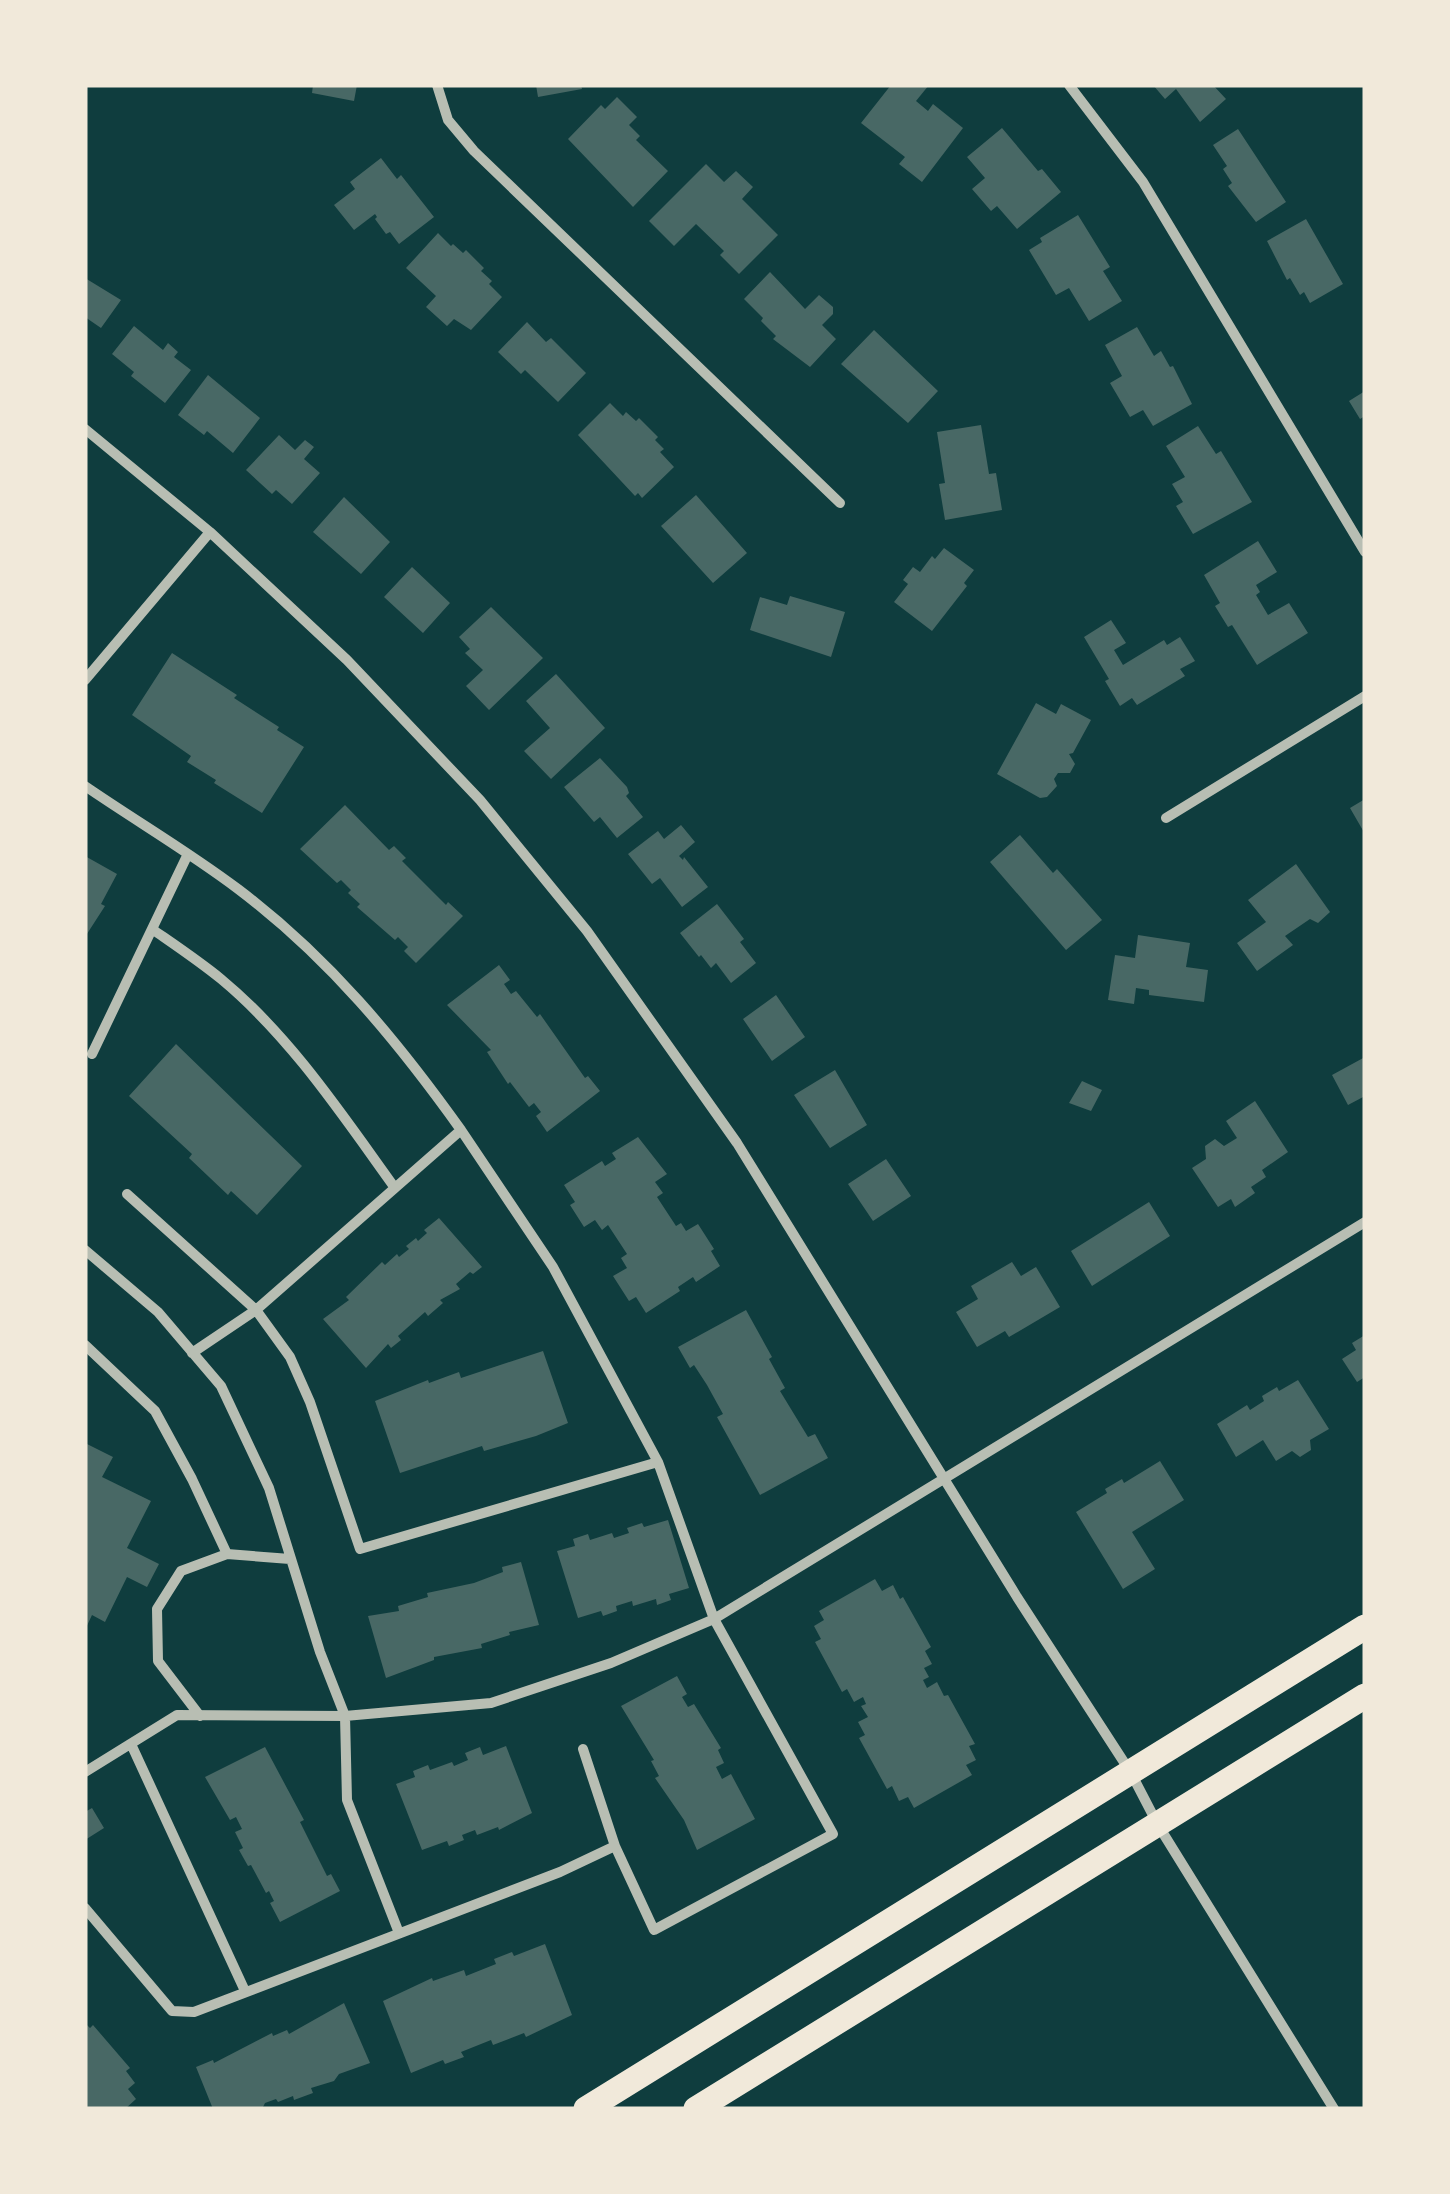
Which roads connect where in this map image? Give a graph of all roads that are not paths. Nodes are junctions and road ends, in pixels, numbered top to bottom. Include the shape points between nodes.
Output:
1 (437, 85) edge
2 (1069, 85) edge
3 (85, 430) edge
4 (840, 503) dead end
5 (210, 532) junction
6 (1365, 552) edge
7 (85, 680) edge
8 (1365, 696) edge
9 (85, 786) edge
10 (1166, 818) dead end
11 (187, 856) junction
12 (152, 928) junction
13 (92, 1054) dead end
14 (462, 1130) junction
15 (396, 1188) junction
16 (127, 1194) dead end
17 (1365, 1222) edge
18 (85, 1250) edge
19 (256, 1310) junction
20 (85, 1345) edge
21 (192, 1353) junction
22 (658, 1462) junction
23 (944, 1478) junction
24 (226, 1554) junction
25 (290, 1558) junction
26 (714, 1619) junction
27 (1365, 1627) edge
28 (1365, 1696) edge
29 (200, 1716) junction
30 (345, 1716) junction
31 (131, 1744) junction
32 (582, 1748) dead end
33 (85, 1772) edge
34 (1131, 1772) junction
35 (1158, 1825) junction
36 (614, 1846) junction
37 (85, 1908) edge
38 (399, 1933) junction
39 (245, 1991) junction
40 (586, 2109) edge
41 (696, 2109) edge
42 (1334, 2109) edge

1 - 4 street via 448,120 474,151
2 - 6 street via 1144,182
3 - 5 street
5 - 7 street
5 - 23 street via 347,660 480,800 587,930 737,1143
8 - 10 street
9 - 11 street
11 - 12 street
11 - 14 street via 238,890 357,996
12 - 13 street
12 - 15 street via 223,981 271,1028
14 - 15 street
14 - 22 street via 554,1267
15 - 19 street
16 - 19 street
17 - 23 street
18 - 21 street via 158,1312
19 - 21 street
19 - 22 street via 290,1358 310,1402 360,1549
20 - 24 street via 155,1411
21 - 25 street via 221,1386 268,1488
22 - 26 street
23 - 26 street
23 - 34 street
24 - 25 street
24 - 29 street via 181,1570 157,1609 158,1661
25 - 30 street
26 - 30 street via 611,1663 491,1702
26 - 36 street via 833,1834 654,1930
27 - 34 main road
28 - 35 main road
29 - 30 street
29 - 31 street via 177,1715
30 - 38 street via 346,1800
31 - 33 street
31 - 39 street
32 - 36 street
34 - 35 street
34 - 40 main road
35 - 41 main road
35 - 42 street
36 - 38 street
37 - 39 street via 172,2011 194,2012
38 - 39 street

